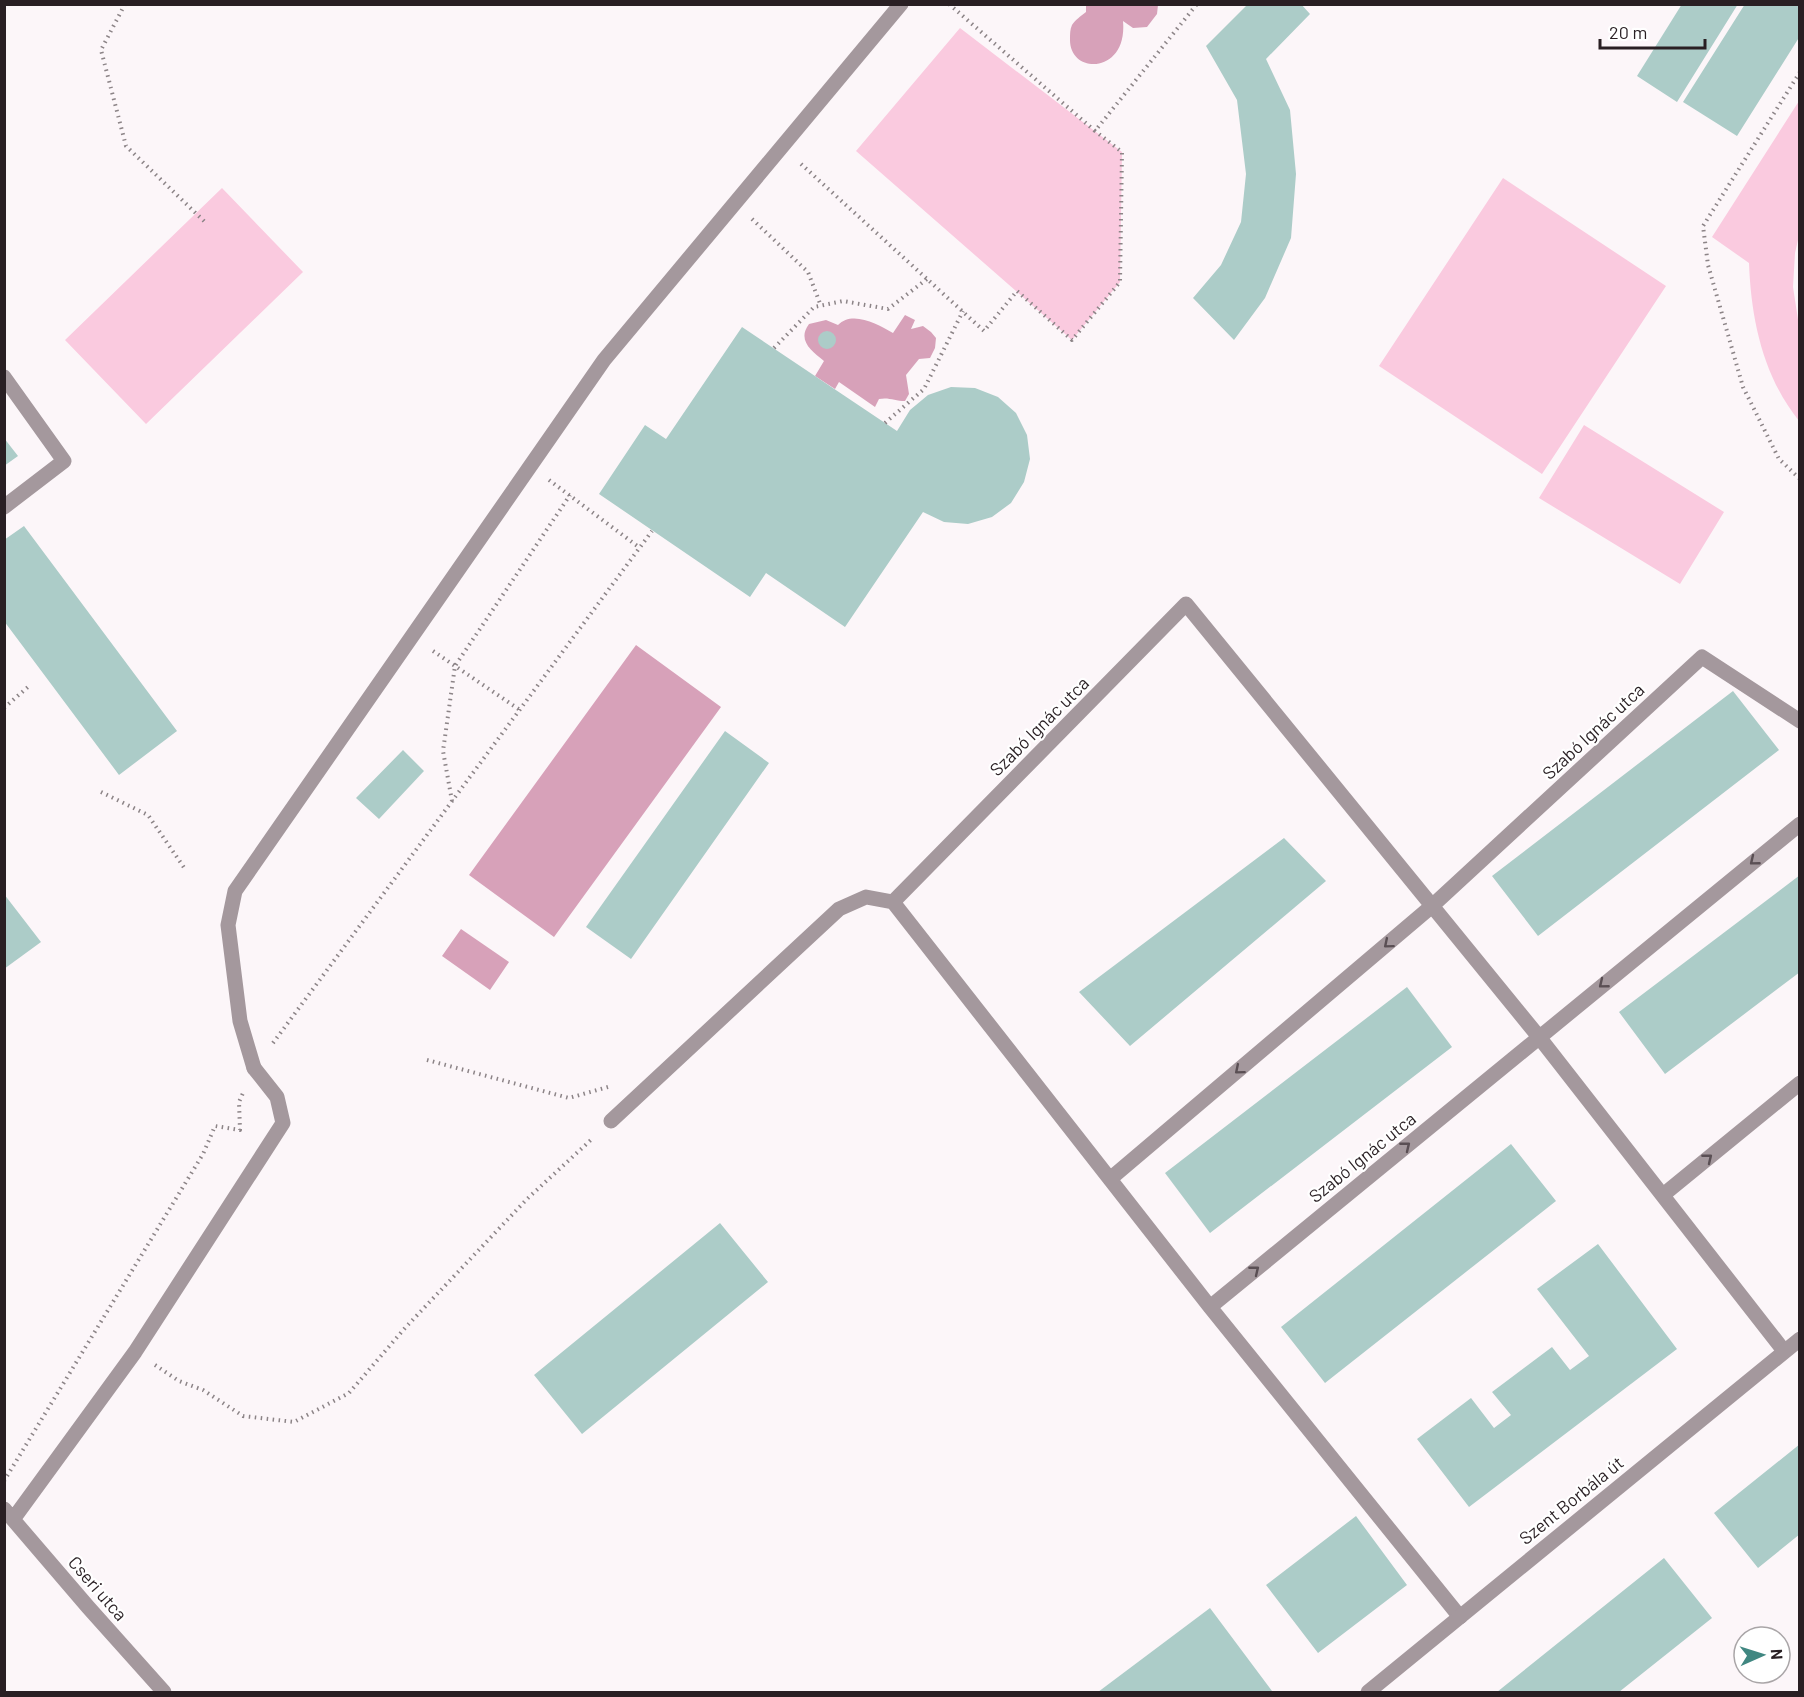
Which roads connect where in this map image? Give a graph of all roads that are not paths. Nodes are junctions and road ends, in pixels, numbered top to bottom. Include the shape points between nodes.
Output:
1 (901, 4) edge
2 (4, 377) edge
3 (4, 507) edge
4 (1800, 721) edge
5 (1800, 824) edge
6 (893, 902) junction
7 (1432, 906) junction
8 (1539, 1037) junction
9 (1800, 1083) edge
10 (611, 1121) road end
11 (1110, 1179) junction
12 (1663, 1195) junction
13 (1210, 1307) junction
14 (1800, 1339) edge
15 (1784, 1352) junction
16 (9, 1513) edge
17 (1460, 1617) junction
18 (164, 1692) edge
19 (1368, 1692) edge

1 - 16 street via 604,360 235,891 228,925 240,1021 254,1068 276,1097 283,1123 135,1352
2 - 3 street via 64,461
4 - 7 street, Szabó Ignác utca via 1702,657
5 -> 8 street, Szabó Ignác utca
6 - 7 street, Szabó Ignác utca via 1186,604
6 - 10 street via 866,897 839,909
6 - 11 street
7 - 8 street, Szabó Ignác utca
7 -> 11 street, Szabó Ignác utca
8 - 12 street, Szabó Ignác utca
13 -> 8 street, Szabó Ignác utca
12 -> 9 street
11 - 13 street
12 - 15 street, Szabó Ignác utca
13 - 17 street
14 - 15 street, Szent Borbála út
15 - 17 street, Szent Borbála út
16 - 18 street, Cseri utca
17 - 19 street, Szent Borbála út

